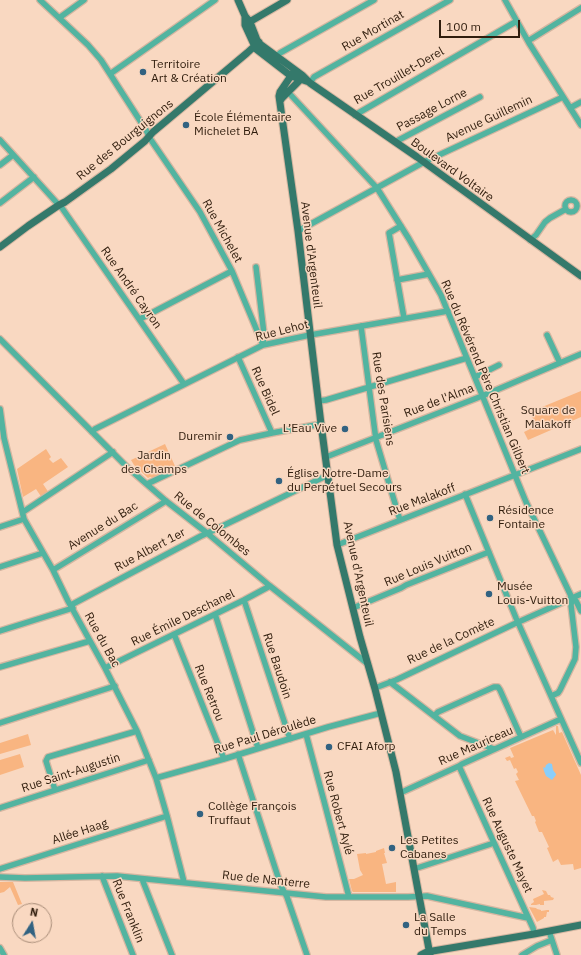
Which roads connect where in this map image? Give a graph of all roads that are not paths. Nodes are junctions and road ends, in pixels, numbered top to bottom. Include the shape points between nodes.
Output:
1 (40, 0) edge
2 (84, 0) edge
3 (214, 0) edge
4 (238, 0) edge
5 (287, 0) edge
6 (374, 0) edge
7 (450, 0) edge
8 (505, 0) edge
9 (581, 8) edge
10 (59, 18) junction
11 (517, 21) junction
12 (248, 24) junction
13 (528, 41) junction
14 (256, 44) junction
15 (274, 59) junction
16 (293, 73) junction
17 (110, 74) junction
18 (301, 77) junction
19 (310, 83) junction
20 (288, 92) junction
21 (480, 97) dead end
22 (563, 97) junction
23 (280, 101) junction
24 (581, 102) edge
25 (570, 108) junction
26 (355, 115) junction
27 (581, 125) edge
28 (149, 136) junction
29 (0, 140) edge
30 (395, 142) junction
31 (13, 155) junction
32 (424, 162) junction
33 (0, 165) edge
34 (34, 177) junction
35 (377, 188) junction
36 (578, 202) edge
37 (0, 203) edge
38 (59, 205) junction
39 (401, 226) junction
40 (298, 231) junction
41 (530, 240) junction
42 (0, 247) edge
43 (256, 267) dead end
44 (232, 271) junction
45 (429, 274) junction
46 (581, 276) edge
47 (397, 280) junction
48 (448, 311) junction
49 (404, 318) junction
50 (140, 319) junction
51 (361, 326) junction
52 (310, 335) junction
53 (547, 335) dead end
54 (0, 339) edge
55 (263, 345) junction
56 (581, 354) edge
57 (238, 357) junction
58 (467, 358) junction
59 (560, 363) junction
60 (499, 365) dead end
61 (475, 377) junction
62 (184, 384) junction
63 (369, 387) junction
64 (482, 396) junction
65 (318, 401) junction
66 (0, 409) edge
67 (321, 424) junction
68 (92, 432) junction
69 (272, 433) junction
70 (376, 437) junction
71 (2, 440) edge
72 (581, 449) edge
73 (113, 452) junction
74 (326, 457) junction
75 (328, 475) junction
76 (515, 475) junction
77 (147, 484) junction
78 (465, 494) junction
79 (166, 501) junction
80 (23, 512) junction
81 (24, 519) junction
82 (400, 520) junction
83 (0, 527) edge
84 (207, 533) junction
85 (338, 545) junction
86 (489, 552) junction
87 (43, 553) junction
88 (0, 567) edge
89 (52, 570) junction
90 (270, 586) junction
91 (581, 594) edge
92 (572, 598) junction
93 (244, 600) junction
94 (72, 606) junction
95 (353, 608) junction
96 (581, 611) edge
97 (215, 614) junction
98 (518, 622) junction
99 (0, 631) edge
100 (174, 634) junction
101 (90, 641) junction
102 (368, 664) junction
103 (0, 667) edge
104 (105, 668) junction
105 (390, 682) junction
106 (115, 686) junction
107 (375, 688) junction
108 (551, 696) junction
109 (381, 713) junction
110 (434, 716) junction
111 (561, 719) junction
112 (0, 723) edge
113 (137, 731) junction
114 (306, 734) junction
115 (521, 737) junction
116 (290, 739) junction
117 (258, 748) junction
118 (494, 749) junction
119 (238, 754) junction
120 (224, 759) junction
121 (149, 760) junction
122 (581, 762) edge
123 (459, 766) junction
124 (156, 778) junction
125 (55, 790) junction
126 (400, 792) junction
127 (0, 808) edge
128 (167, 816) junction
129 (494, 843) junction
130 (0, 869) edge
131 (414, 869) junction
132 (102, 876) junction
133 (0, 877) edge
134 (142, 878) junction
135 (184, 882) junction
136 (284, 893) junction
137 (419, 896) junction
138 (349, 897) junction
139 (528, 918) junction
140 (581, 925) edge
141 (549, 932) junction
142 (534, 934) junction
143 (552, 940) junction
144 (0, 948) edge
145 (430, 954) edge
146 (4, 955) edge
147 (134, 955) edge
148 (172, 955) edge
149 (307, 955) edge
150 (421, 955) edge
151 (522, 955) edge
152 (557, 955) edge

1 - 10 street, Rue Michelet
2 - 10 street
3 - 17 street
4 - 12 main road
5 - 12 main road
6 - 15 street via 283,51
7 - 19 street, Rue Mortinat via 314,77
8 - 11 street
9 - 13 street
10 - 17 street, Rue Michelet via 88,45
11 - 13 street
11 - 26 street, Rue Trouillet-Derel
12 - 14 main road
13 - 22 street
14 - 15 main road, Boulevard Voltaire via 257,51
14 - 28 main road, Rue des Bourguignons
15 - 16 main road, Boulevard Voltaire
16 - 18 main road, Boulevard Voltaire
16 - 23 main road, Avenue d'Argenteuil via 280,93
17 - 28 street, Rue Michelet
18 - 19 main road, Boulevard Voltaire
18 - 20 main road
19 - 26 main road, Boulevard Voltaire
20 - 23 main road
20 - 35 street, Rue du Révérend Père Christian Gilbert
21 - 30 street, Passage Lorne
22 - 25 street
22 - 32 street, Avenue Guillemin
23 - 40 main road, Avenue d'Argenteuil
24 - 25 street
25 - 27 street
26 - 30 main road, Boulevard Voltaire
28 - 38 main road, Rue des Bourguignons via 111,169
28 - 44 street, Rue Michelet via 200,212
29 - 31 street, Rue André Cayron
30 - 32 main road, Boulevard Voltaire
31 - 33 street
31 - 34 street, Rue André Cayron
32 - 35 street, Avenue Guillemin
32 - 41 main road, Boulevard Voltaire
34 - 37 street
34 - 38 street, Rue André Cayron
35 - 39 street, Rue du Révérend Père Christian Gilbert
35 - 40 street, Avenue Guillemin
36 - 41 street via 575,211 570,212 566,209 550,218
38 - 42 main road, Rue des Bourguignons
38 - 50 street, Rue André Cayron
39 - 45 street, Rue du Révérend Père Christian Gilbert
39 - 47 street via 389,233
40 - 52 main road, Avenue d'Argenteuil
41 - 46 main road, Boulevard Voltaire
43 - 55 street
44 - 50 street
44 - 55 street, Rue Michelet
45 - 47 street
45 - 48 street, Rue du Révérend Père Christian Gilbert
47 - 49 street
48 - 49 street, Rue Lehot
48 - 58 street, Rue du Révérend Père Christian Gilbert
49 - 51 street, Rue Lehot
50 - 62 street, Rue André Cayron
51 - 52 street, Rue Lehot
51 - 63 street, Rue des Parisiens
52 - 55 street, Rue Lehot
52 - 65 main road, Avenue d'Argenteuil
53 - 59 street
54 - 68 street, Rue de Colombes
55 - 57 street, Rue Lehot
56 - 59 street, Rue de l'Alma
57 - 62 street, Rue Lehot
57 - 69 street, Rue Bidel
58 - 61 street, Rue du Révérend Père Christian Gilbert
58 - 63 street
59 - 64 street, Rue de l'Alma
60 - 61 street
61 - 64 street, Rue du Révérend Père Christian Gilbert
62 - 68 street, Rue Lehot
63 - 65 street
63 - 70 street, Rue des Parisiens
64 - 70 street, Rue de l'Alma
64 - 76 street, Rue du Révérend Père Christian Gilbert
65 - 67 main road, Avenue d'Argenteuil
66 - 71 street, Rue du Bac
67 - 69 street
67 - 74 main road, Avenue d'Argenteuil
68 - 73 street, Rue de Colombes
69 - 77 street via 240,440
70 - 74 street, Rue de l'Alma
70 - 82 street, Rue des Parisiens
71 - 80 street, Rue du Bac
72 - 76 street, Rue Malakoff
73 - 77 street, Rue de Colombes
73 - 80 street
74 - 75 main road, Avenue d'Argenteuil
75 - 84 street, Rue Albert 1er
75 - 85 main road, Avenue d'Argenteuil
76 - 78 street, Rue Malakoff
76 - 92 street, Rue du Révérend Père Christian Gilbert
77 - 79 street, Rue de Colombes
78 - 82 street, Rue Malakoff
78 - 86 street
79 - 84 street, Rue de Colombes
79 - 89 street, Avenue du Bac
80 - 81 street, Rue du Bac
81 - 83 street
81 - 87 street, Rue du Bac
82 - 85 street, Rue Malakoff
84 - 90 street, Rue de Colombes
84 - 94 street, Rue Albert 1er
85 - 95 main road, Avenue d'Argenteuil
86 - 95 street, Rue Louis Vuitton
86 - 98 street
87 - 88 street
87 - 89 street, Rue du Bac
89 - 94 street, Rue du Bac
90 - 93 street, Rue Émile Deschanel
90 - 102 street, Rue de Colombes
91 - 92 street, Rue de la Comète
92 - 96 street, Rue du Révérend Père Christian Gilbert
92 - 98 street, Rue de la Comète
92 - 108 street via 575,659 560,690
93 - 97 street, Rue Émile Deschanel
93 - 116 street, Rue Baudoin
94 - 99 street, Rue Albert 1er
94 - 101 street, Rue du Bac
95 - 102 main road, Avenue d'Argenteuil
97 - 100 street, Rue Émile Deschanel
97 - 117 street
98 - 105 street, Rue de la Comète
98 - 108 street
100 - 104 street, Rue Émile Deschanel
100 - 120 street, Rue Retrou
101 - 103 street
101 - 104 street, Rue du Bac
102 - 107 main road, Avenue d'Argenteuil
104 - 106 street, Rue du Bac
105 - 107 street, Rue de la Comète
105 - 110 street
106 - 112 street
106 - 113 street, Rue du Bac
107 - 109 main road, Avenue d'Argenteuil
108 - 111 street
109 - 114 street, Rue Paul Déroulède
109 - 126 main road, Avenue d'Argenteuil
110 - 115 street via 498,687
110 - 118 street via 460,736
111 - 115 street, Rue Mauriceau
111 - 122 street
113 - 121 street, Rue du Bac
113 - 125 street via 48,757 46,761
114 - 116 street, Rue Paul Déroulède
114 - 138 street, Rue Robert Aylé
115 - 118 street, Rue Mauriceau
116 - 117 street, Rue Paul Déroulède
117 - 119 street, Rue Paul Déroulède
118 - 123 street, Rue Mauriceau
119 - 120 street, Rue Paul Déroulède
119 - 136 street
120 - 124 street, Rue Paul Déroulède
121 - 124 street, Rue du Bac
121 - 125 street, Rue Saint-Augustin
123 - 126 street, Rue Mauriceau
123 - 129 street, Rue Auguste Mayet
124 - 128 street, Rue du Bac
125 - 127 street, Rue Saint-Augustin
126 - 131 main road, Avenue d'Argenteuil
128 - 130 street, Allée Haag
128 - 135 street, Rue du Bac
129 - 131 street
129 - 139 street, Rue Auguste Mayet
131 - 137 main road, Avenue d'Argenteuil
132 - 133 street, Rue de Nanterre
132 - 134 street, Rue de Nanterre
132 - 147 street, Rue Franklin
134 - 135 street, Rue de Nanterre
134 - 148 street
135 - 136 street, Rue de Nanterre
136 - 138 street, Rue de Nanterre
136 - 149 street
137 - 138 street, Rue de Nanterre
137 - 139 street, Rue de Nanterre via 430,896
137 - 145 main road, Avenue d'Argenteuil
139 - 142 street, Rue Auguste Mayet
140 - 141 main road
141 - 142 main road
141 - 143 street
142 - 145 main road
143 - 151 street
143 - 152 street
144 - 146 street
145 - 150 main road

